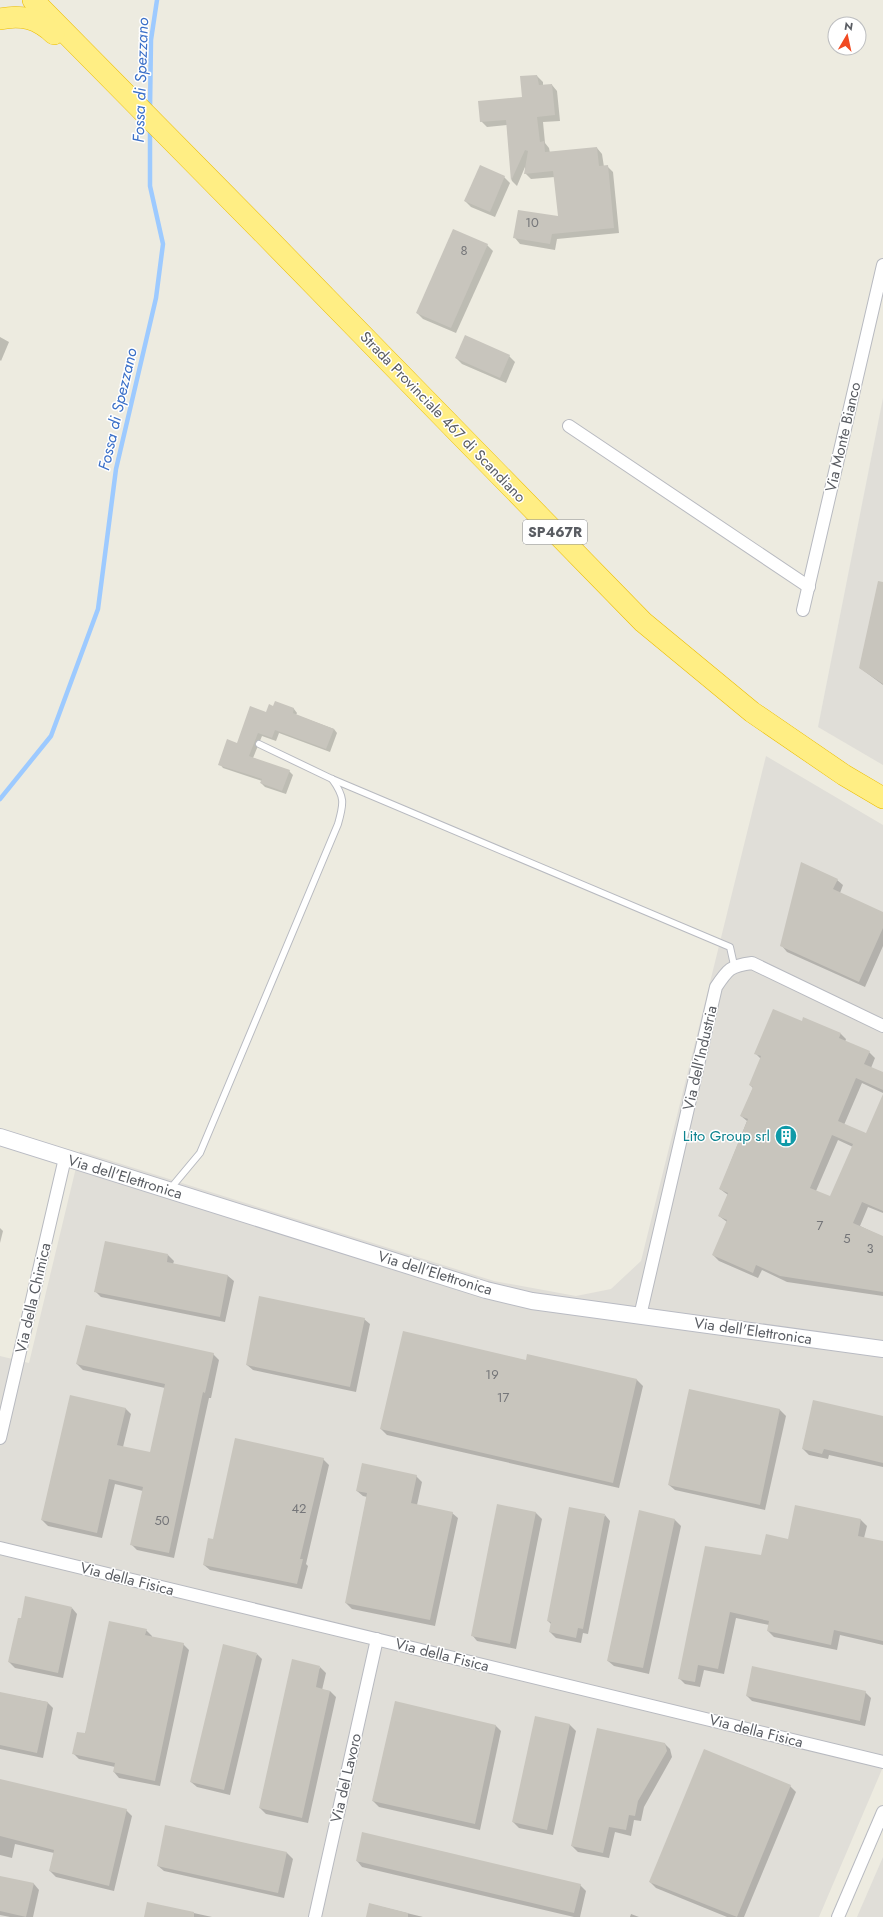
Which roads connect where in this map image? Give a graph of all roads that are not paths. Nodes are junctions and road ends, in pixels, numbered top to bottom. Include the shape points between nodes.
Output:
1 (33, 0) edge
2 (46, 0) edge
3 (0, 19) edge
4 (68, 35) junction
5 (91, 59) junction
6 (883, 265) edge
7 (569, 426) dead end
8 (809, 587) junction
9 (803, 610) dead end
10 (259, 744) dead end
11 (332, 779) junction
12 (883, 798) edge
13 (734, 965) junction
14 (883, 1026) edge
15 (0, 1138) edge
16 (65, 1158) junction
17 (169, 1190) junction
18 (640, 1316) junction
19 (883, 1349) edge
20 (0, 1438) edge
21 (0, 1548) edge
22 (377, 1639) junction
23 (883, 1762) edge
24 (883, 1812) edge
25 (315, 1917) edge
26 (838, 1917) edge

1 - 4 highway, Strada Provinciale 467 di Scandiano / SP467R
2 - 4 highway via 61,16
3 - 5 highway via 21,18 43,24 74,54
4 - 5 highway, Strada Provinciale 467 di Scandiano / SP467R
5 - 12 highway, Strada Provinciale 467 di Scandiano / SP467R via 643,622 752,712 844,775
6 - 8 street, Via Monte Bianco
7 - 8 street
8 - 9 street, Via Monte Bianco
10 - 11 lane
11 - 13 lane via 730,948
11 - 17 lane via 340,791 344,804 338,824 200,1153
13 - 14 street via 752,963
13 - 18 street, Via dell'Industria via 716,987
15 - 16 street, Via dell'Elettronica
16 - 17 street, Via dell'Elettronica
16 - 20 street, Via della Chimica
17 - 18 street, Via dell'Elettronica via 486,1290 532,1301
18 - 19 street, Via dell'Elettronica
21 - 22 street, Via della Fisica
22 - 23 street, Via della Fisica
22 - 25 street, Via del Lavoro
24 - 26 street

